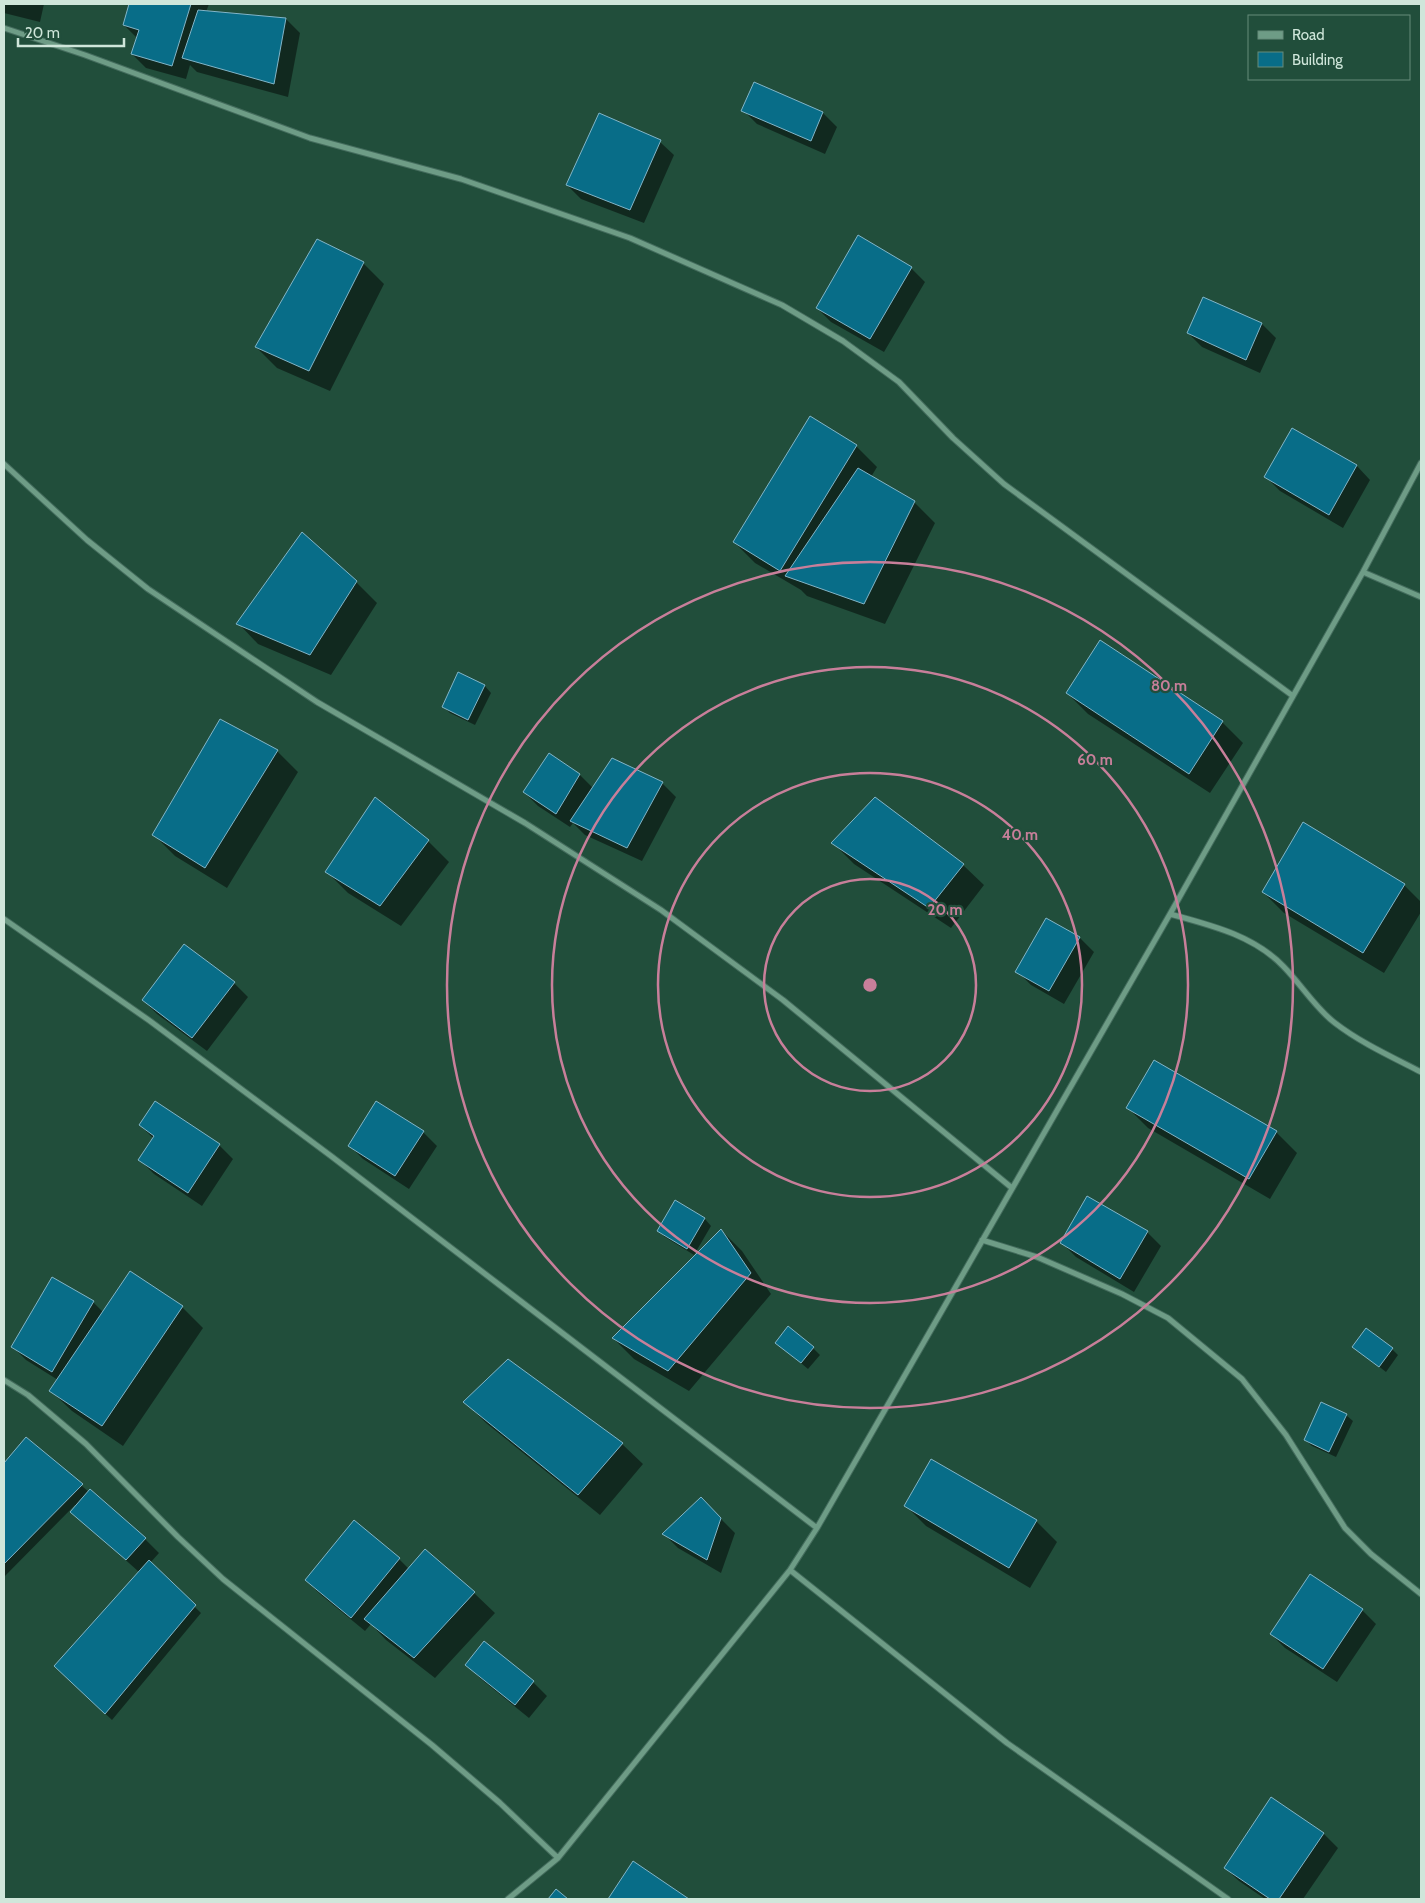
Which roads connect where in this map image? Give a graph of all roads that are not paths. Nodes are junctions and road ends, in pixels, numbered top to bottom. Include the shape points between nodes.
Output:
1 (4, 28) edge
2 (4, 464) edge
3 (1421, 464) edge
4 (1363, 572) junction
5 (1421, 597) edge
6 (1293, 696) junction
7 (1170, 914) junction
8 (4, 919) edge
9 (1421, 1072) edge
10 (1012, 1188) junction
11 (982, 1240) junction
12 (4, 1380) edge
13 (817, 1528) junction
14 (790, 1570) junction
15 (1421, 1594) edge
16 (558, 1858) junction
17 (508, 1899) edge
18 (1228, 1899) edge

1 - 6 street via 310,138 461,179 630,238 782,305 843,341 899,382 953,438 1004,484
2 - 10 street via 87,540 148,589 318,702 525,823 661,910 784,1000
3 - 4 street
4 - 5 street
4 - 6 street
6 - 7 street
7 - 9 street via 1249,940 1282,964 1333,1022
7 - 10 street
8 - 13 street via 150,1021 331,1156
10 - 11 street
11 - 13 street
11 - 15 street via 1037,1257 1168,1318 1242,1379 1286,1435 1345,1528 1371,1554
12 - 16 street via 28,1395 86,1444 223,1579 432,1746 500,1803
13 - 14 street
14 - 16 street
14 - 18 street via 1008,1743
16 - 17 street

